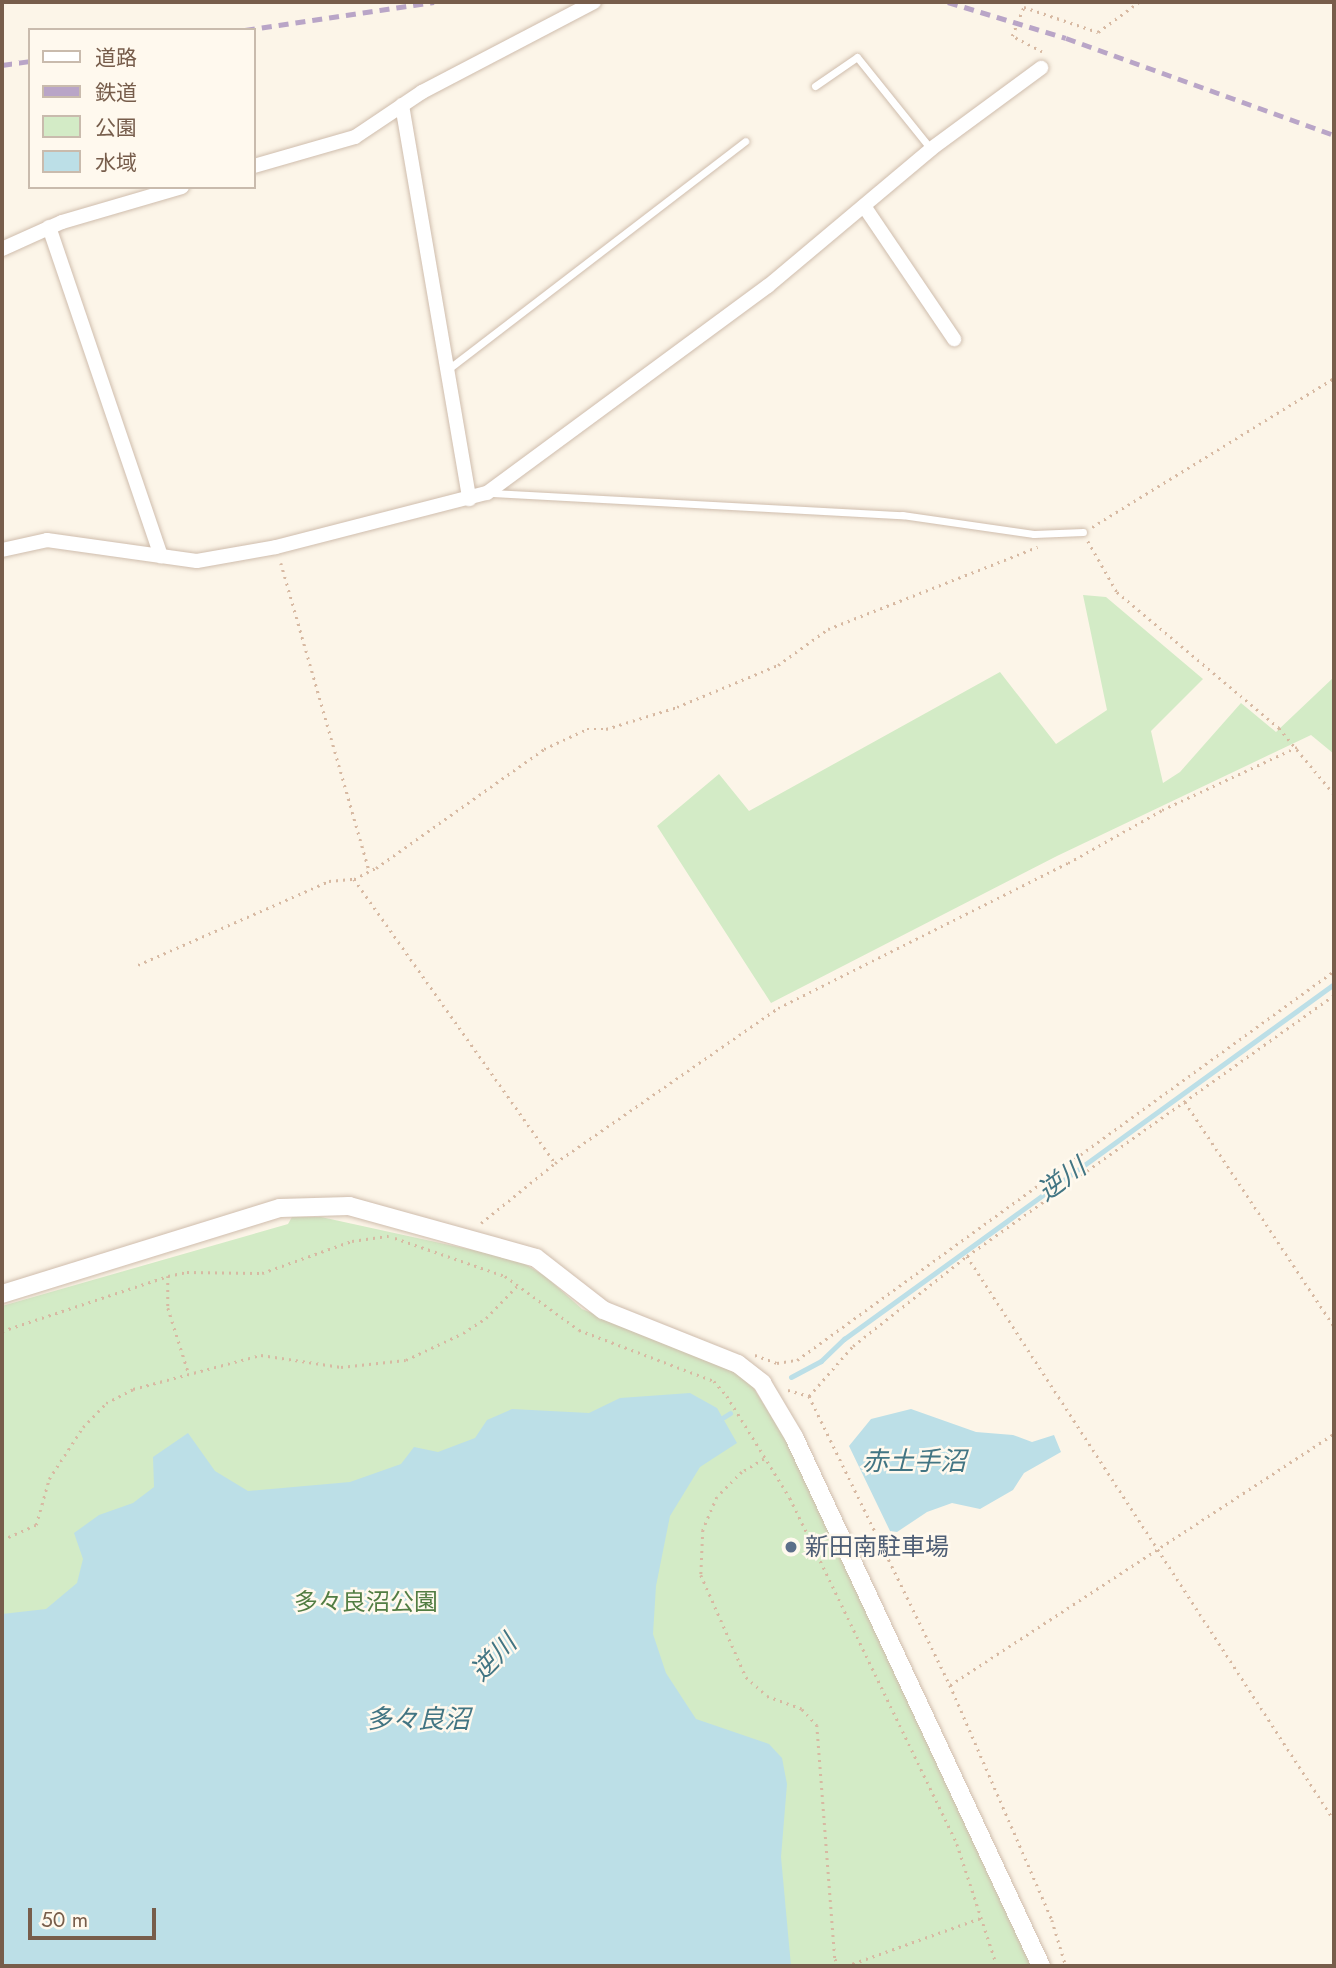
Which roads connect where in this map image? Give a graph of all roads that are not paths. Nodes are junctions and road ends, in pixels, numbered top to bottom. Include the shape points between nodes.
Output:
1 (594, 2) edge
2 (1041, 68) road end
3 (815, 86) dead end
4 (402, 105) junction
5 (745, 141) dead end
6 (931, 149) junction
7 (256, 165) edge
8 (175, 189) edge
9 (864, 206) junction
10 (49, 227) junction
11 (2, 249) edge
12 (954, 339) dead end
13 (447, 370) junction
14 (487, 493) junction
15 (469, 499) junction
16 (1083, 533) road end
17 (2, 551) edge
18 (161, 556) junction
19 (2, 1294) edge
20 (1041, 1966) edge

1 - 4 street
2 - 6 street
3 - 6 lane via 857,57
4 - 7 street via 355,137
4 - 13 street
5 - 13 lane
6 - 9 street
8 - 10 street
9 - 12 street
9 - 14 street via 768,286
10 - 11 street
10 - 18 street
13 - 15 street
14 - 15 street
14 - 16 lane via 902,515 1060,536
15 - 18 street via 276,547 197,561
17 - 18 street via 47,540
19 - 20 street via 280,1208 349,1206 536,1258 603,1310 722,1355 762,1384 794,1437

